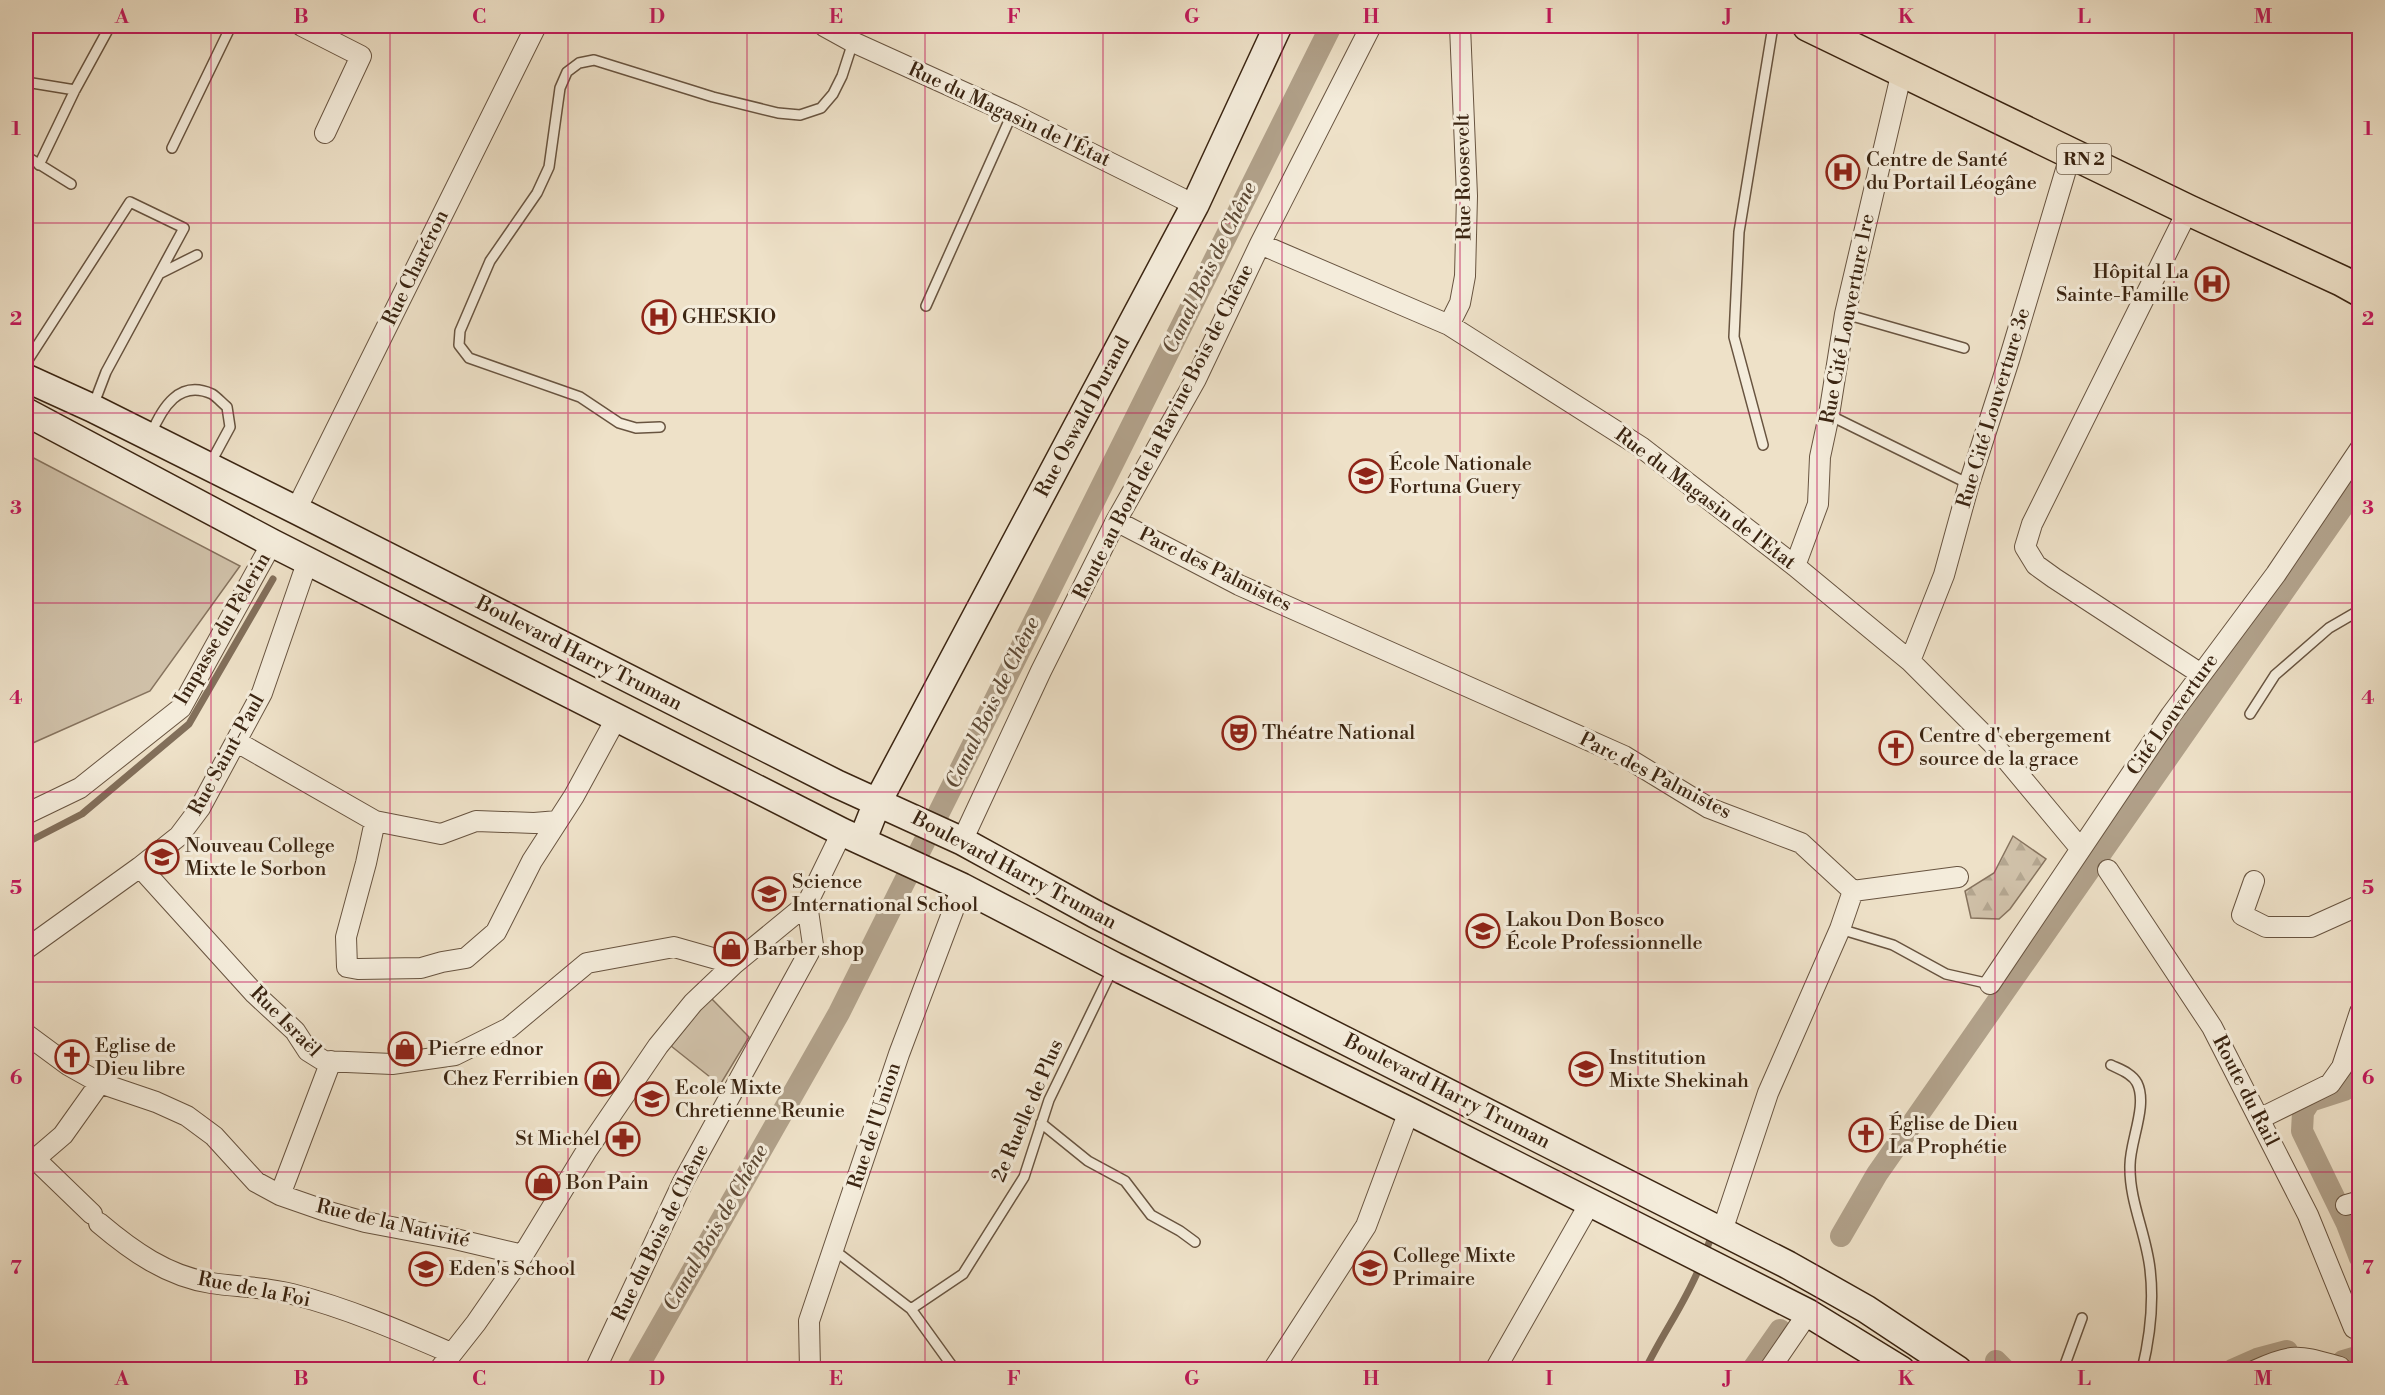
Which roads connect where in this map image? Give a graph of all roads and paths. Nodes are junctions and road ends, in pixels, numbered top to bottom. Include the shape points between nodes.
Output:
1 (110, 26) edge
2 (231, 26) edge
3 (302, 26) edge
4 (536, 26) edge
5 (824, 26) edge
6 (1278, 26) edge
7 (1371, 26) edge
8 (1460, 26) edge
9 (1773, 26) edge
10 (1808, 26) edge
11 (853, 42) junction
12 (1902, 71) junction
13 (26, 82) edge
14 (75, 90) junction
15 (1011, 114) junction
16 (325, 133) dead end
17 (172, 148) dead end
18 (2071, 153) junction
19 (26, 156) edge
20 (39, 165) junction
21 (71, 184) dead end
22 (1196, 205) junction
23 (2188, 210) junction
24 (1260, 244) junction
25 (196, 255) dead end
26 (159, 274) junction
27 (2360, 291) edge
28 (926, 306) dead end
29 (1845, 315) junction
30 (1449, 325) junction
31 (1964, 348) dead end
32 (26, 363) edge
33 (26, 378) edge
34 (92, 408) junction
35 (26, 412) edge
36 (1829, 415) junction
37 (660, 427) dead end
38 (149, 439) junction
39 (1764, 445) dead end
40 (2360, 449) edge
41 (208, 467) junction
42 (1969, 484) junction
43 (296, 510) junction
44 (1116, 521) junction
45 (272, 543) junction
46 (308, 560) junction
47 (1795, 566) junction
48 (2360, 610) edge
49 (1910, 661) junction
50 (2201, 674) junction
51 (2250, 714) dead end
52 (618, 717) junction
53 (237, 742) junction
54 (882, 805) junction
55 (26, 814) edge
56 (375, 821) junction
57 (558, 822) junction
58 (954, 836) junction
59 (860, 839) junction
60 (2080, 848) junction
61 (140, 867) junction
62 (2108, 870) dead end
63 (1958, 877) dead end
64 (2254, 881) dead end
65 (962, 887) junction
66 (1853, 891) junction
67 (807, 904) junction
68 (2360, 905) edge
69 (1840, 929) junction
70 (26, 949) edge
71 (734, 964) junction
72 (1114, 966) junction
73 (1990, 984) joint
74 (2360, 1012) edge
75 (26, 1034) edge
76 (332, 1061) junction
77 (2110, 1065) dead end
78 (100, 1083) junction
79 (1409, 1111) junction
80 (2259, 1119) junction
81 (1041, 1123) junction
82 (280, 1195) junction
83 (1590, 1203) junction
84 (1722, 1231) junction
85 (1195, 1242) dead end
86 (834, 1250) junction
87 (523, 1255) junction
88 (911, 1309) junction
89 (1808, 1313) junction
90 (2082, 1317) dead end
91 (2354, 1328) dead end
92 (452, 1353) junction
93 (439, 1370) edge
94 (595, 1370) edge
95 (810, 1370) edge
96 (955, 1370) edge
97 (1274, 1370) edge
98 (1496, 1370) edge
99 (1769, 1370) edge
100 (1901, 1370) edge
101 (1958, 1370) edge
102 (2063, 1370) edge
103 (2142, 1370) edge
104 (2256, 1370) edge
105 (2342, 1370) edge

1 - 14 lane
2 - 17 lane
3 - 16 street via 361,56
4 - 43 street, Rue Charéron
5 - 11 street, Rue du Magasin de l'État
6 - 22 main road, Rue Oswald Durand
7 - 24 street, Route au Bord de la Ravine Bois de Chêne
8 - 30 street, Rue Roosevelt via 1467,196 1465,276 1460,303
9 - 39 lane via 1739,232 1734,337
10 - 12 main road, RN 2
11 - 15 street, Rue du Magasin de l'État
11 - 37 lane via 833,94 821,108 800,115 713,97 594,60 579,63 567,72 560,88 549,168 537,193 490,261 460,332 459,345 469,358 580,397 619,423 636,428
12 - 18 main road, RN 2
12 - 29 street, Rue Cité Louverture 1re
13 - 14 lane
14 - 20 lane
15 - 22 street, Rue du Magasin de l'État
15 - 28 lane
18 - 23 main road, RN 2
18 - 42 street, Rue Cité Louverture 3e
19 - 20 lane
20 - 21 lane
22 - 54 main road, Rue Oswald Durand
23 - 27 main road, RN 2
23 - 50 street via 2032,524 2025,547 2036,565 2054,578
24 - 30 street, Rue du Magasin de l'Etat
24 - 44 street, Route au Bord de la Ravine Bois de Chêne via 1196,379
25 - 26 lane
26 - 32 lane via 184,228 130,202
26 - 34 lane via 106,372
29 - 31 lane
29 - 36 street, Rue Cité Louverture 1re
30 - 47 street, Rue du Magasin de l'Etat via 1641,447
33 - 34 main road, Boulevard Harry Truman
34 - 38 main road, Boulevard Harry Truman
35 - 45 main road, Boulevard Harry Truman
36 - 42 lane
36 - 47 street, Rue Cité Louverture 1re via 1820,457 1818,504
38 - 41 main road, Boulevard Harry Truman
38 - 41 lane via 170,399 190,390 212,394 227,407 230,427
40 - 50 street, Cité Louverture via 2276,574
41 - 43 main road, Boulevard Harry Truman
42 - 49 street, Rue Cité Louverture 3e via 1944,575
43 - 54 main road, Boulevard Harry Truman
44 - 58 street, Route au Bord de la Ravine Bois de Chêne
44 - 66 street, Parc des Palmistes via 1239,585 1624,756 1709,808 1801,843
45 - 46 main road, Boulevard Harry Truman
45 - 55 street, Impasse du Pèlerin via 182,708 80,788
46 - 52 main road, Boulevard Harry Truman
46 - 53 street, Rue Saint-Paul via 262,693
47 - 49 street, Rue du Magasin de l'Etat
48 - 51 lane via 2329,628 2275,675
49 - 60 street, Rue du Magasin de l'Etat via 1995,746
50 - 60 street, Cité Louverture
52 - 57 street
52 - 59 main road, Boulevard Harry Truman
53 - 56 street
53 - 61 street, Rue Saint-Paul via 200,808 179,836
54 - 58 main road, Boulevard Harry Truman
54 - 59 main road, Rue Oswald Durand
56 - 57 street via 441,834 476,821
56 - 57 street via 346,937 347,967 358,969 421,968 466,958 496,932 517,887
58 - 84 main road, Boulevard Harry Truman via 1095,914
59 - 65 main road, Boulevard Harry Truman
59 - 67 street
60 - 73 street, Cité Louverture
61 - 70 street, Rue Saint-Paul
61 - 76 street, Rue Israël via 255,994 295,1030 308,1051 324,1061
62 - 80 street, Route du Rail via 2212,1028
63 - 66 street
64 - 68 street via 2242,915 2266,927 2311,927
65 - 72 main road, Boulevard Harry Truman
65 - 86 street, Rue de l'Union via 899,1054
66 - 69 street
67 - 71 street
67 - 94 street, Rue du Bois de Chêne via 813,945 683,1182
69 - 73 lane via 1893,945 1946,974
69 - 84 street via 1768,1093
71 - 76 street, Rue Israël via 674,947 587,963 509,1028 455,1055 392,1064
71 - 87 street via 693,1003 658,1046 587,1150
72 - 79 main road, Boulevard Harry Truman
72 - 81 lane, 2e Ruelle de Plus
74 - 80 street via 2342,1066 2330,1084
75 - 78 street, Rue de la Nativité
76 - 82 street
77 - 103 lane via 2129,1074 2137,1082 2139,1093 2129,1162 2133,1201 2150,1268 2151,1314
78 - 82 street, Rue de la Nativité via 187,1116 214,1136 256,1182
78 - 92 street, Rue de la Foi via 63,1135 35,1159 131,1250 167,1269 208,1282 291,1293 378,1322
79 - 83 main road, Boulevard Harry Truman
79 - 97 street via 1366,1226
80 - 91 street, Route du Rail via 2308,1215
81 - 85 lane via 1089,1161 1125,1181 1151,1215
81 - 88 lane, 2e Ruelle de Plus via 1024,1177 963,1274
82 - 87 street, Rue de la Nativité via 365,1222
83 - 89 main road, Boulevard Harry Truman
83 - 98 street
84 - 101 main road, Boulevard Harry Truman via 1866,1309
86 - 88 lane
86 - 95 street, Rue de l'Union via 809,1321
87 - 92 street
88 - 96 lane
89 - 99 street
89 - 100 main road, Boulevard Harry Truman
90 - 102 lane
92 - 93 street
104 - 105 street via 2278,1359 2298,1356

